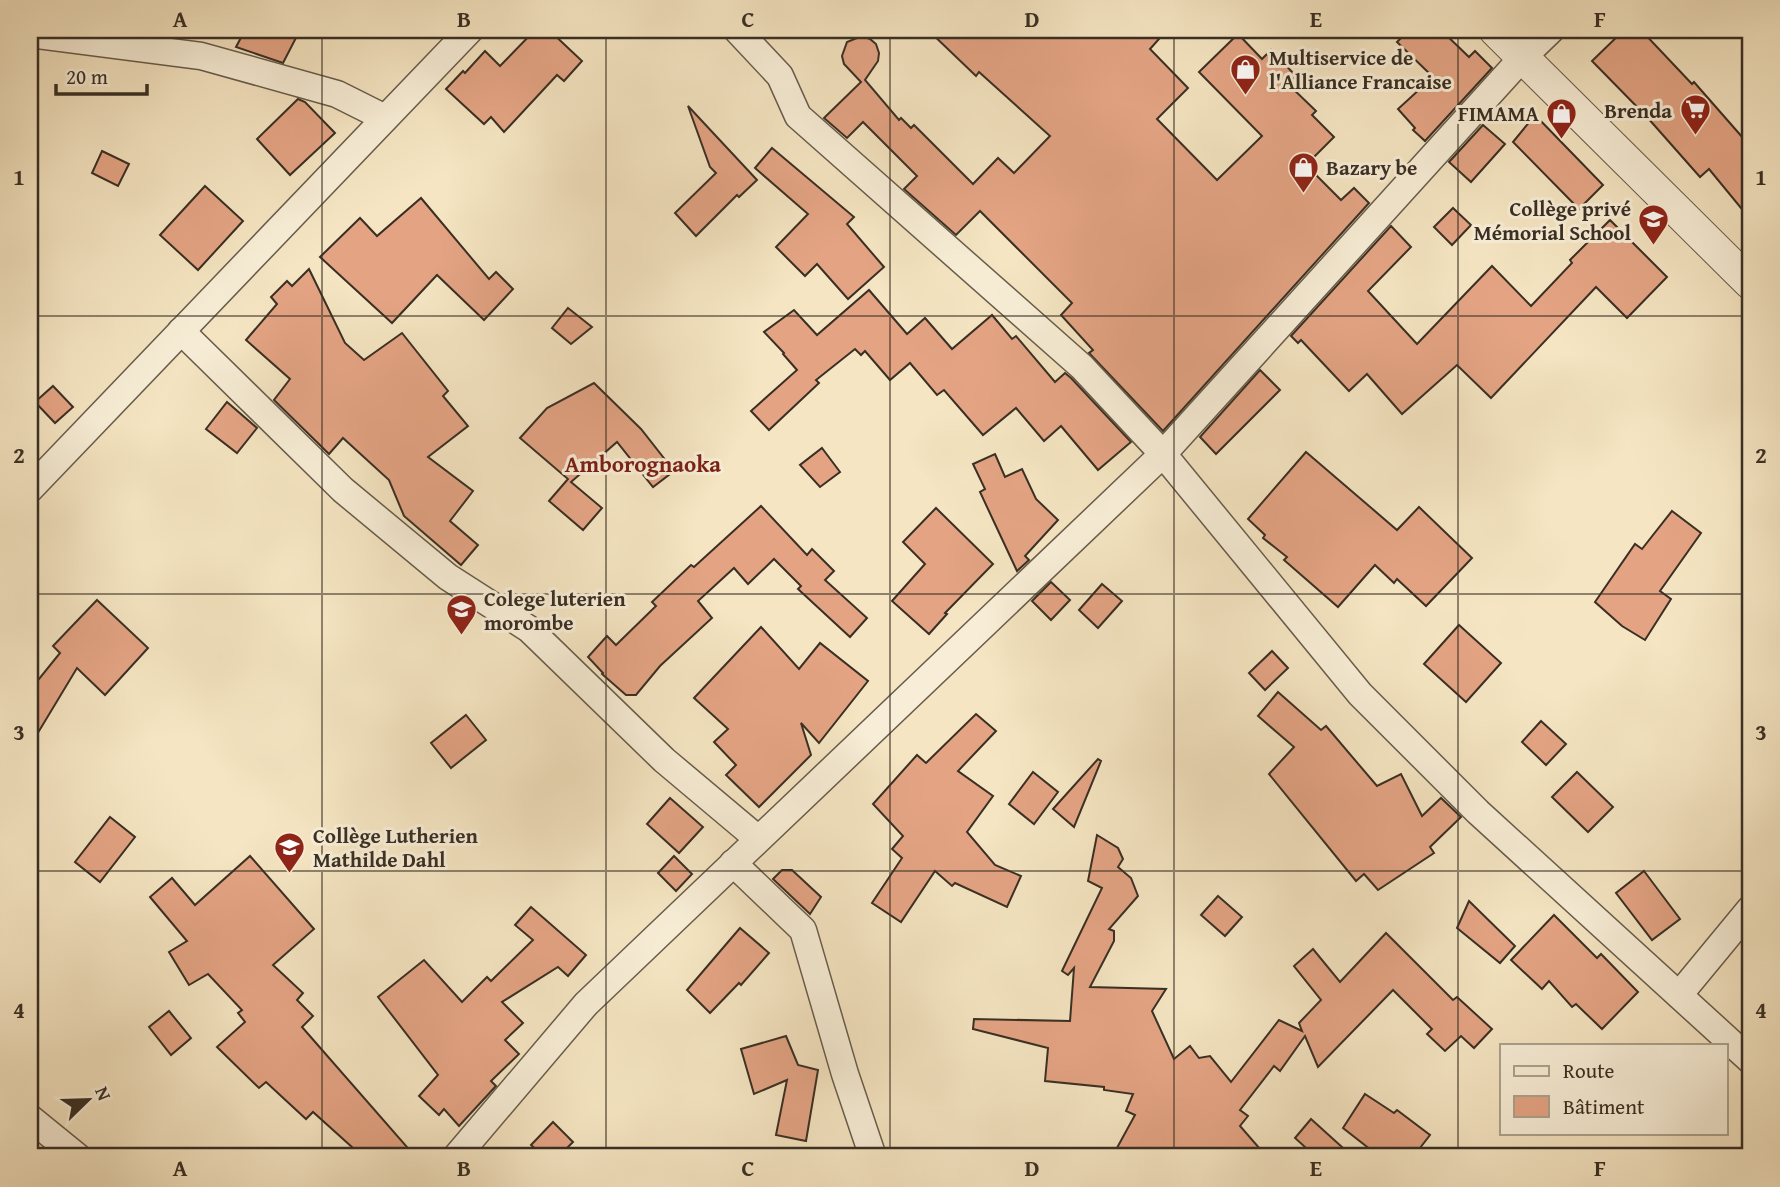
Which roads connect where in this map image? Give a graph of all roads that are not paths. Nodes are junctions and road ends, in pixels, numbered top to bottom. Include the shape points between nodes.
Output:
1 (470, 30) edge
2 (737, 30) edge
3 (1495, 30) edge
4 (1551, 30) edge
5 (30, 34) edge
6 (1523, 57) junction
7 (385, 118) junction
8 (1750, 283) edge
9 (181, 331) junction
10 (1163, 454) junction
11 (30, 489) edge
12 (758, 839) junction
13 (733, 863) junction
14 (1750, 909) edge
15 (1679, 995) junction
16 (1750, 1060) edge
17 (30, 1118) edge
18 (78, 1157) edge
19 (456, 1157) edge
20 (873, 1157) edge

1 - 7 street
2 - 10 street via 780,76 798,116 1082,367
3 - 6 street
4 - 6 street
5 - 7 street via 201,56 337,94
6 - 8 street
6 - 10 street
7 - 9 street
9 - 11 street
9 - 12 street via 343,489 448,577 528,629 664,760
10 - 12 street
10 - 15 street via 1360,694 1478,812
12 - 13 street
13 - 19 street via 586,1004
13 - 20 street via 803,930
14 - 15 street
15 - 16 street
17 - 18 street

